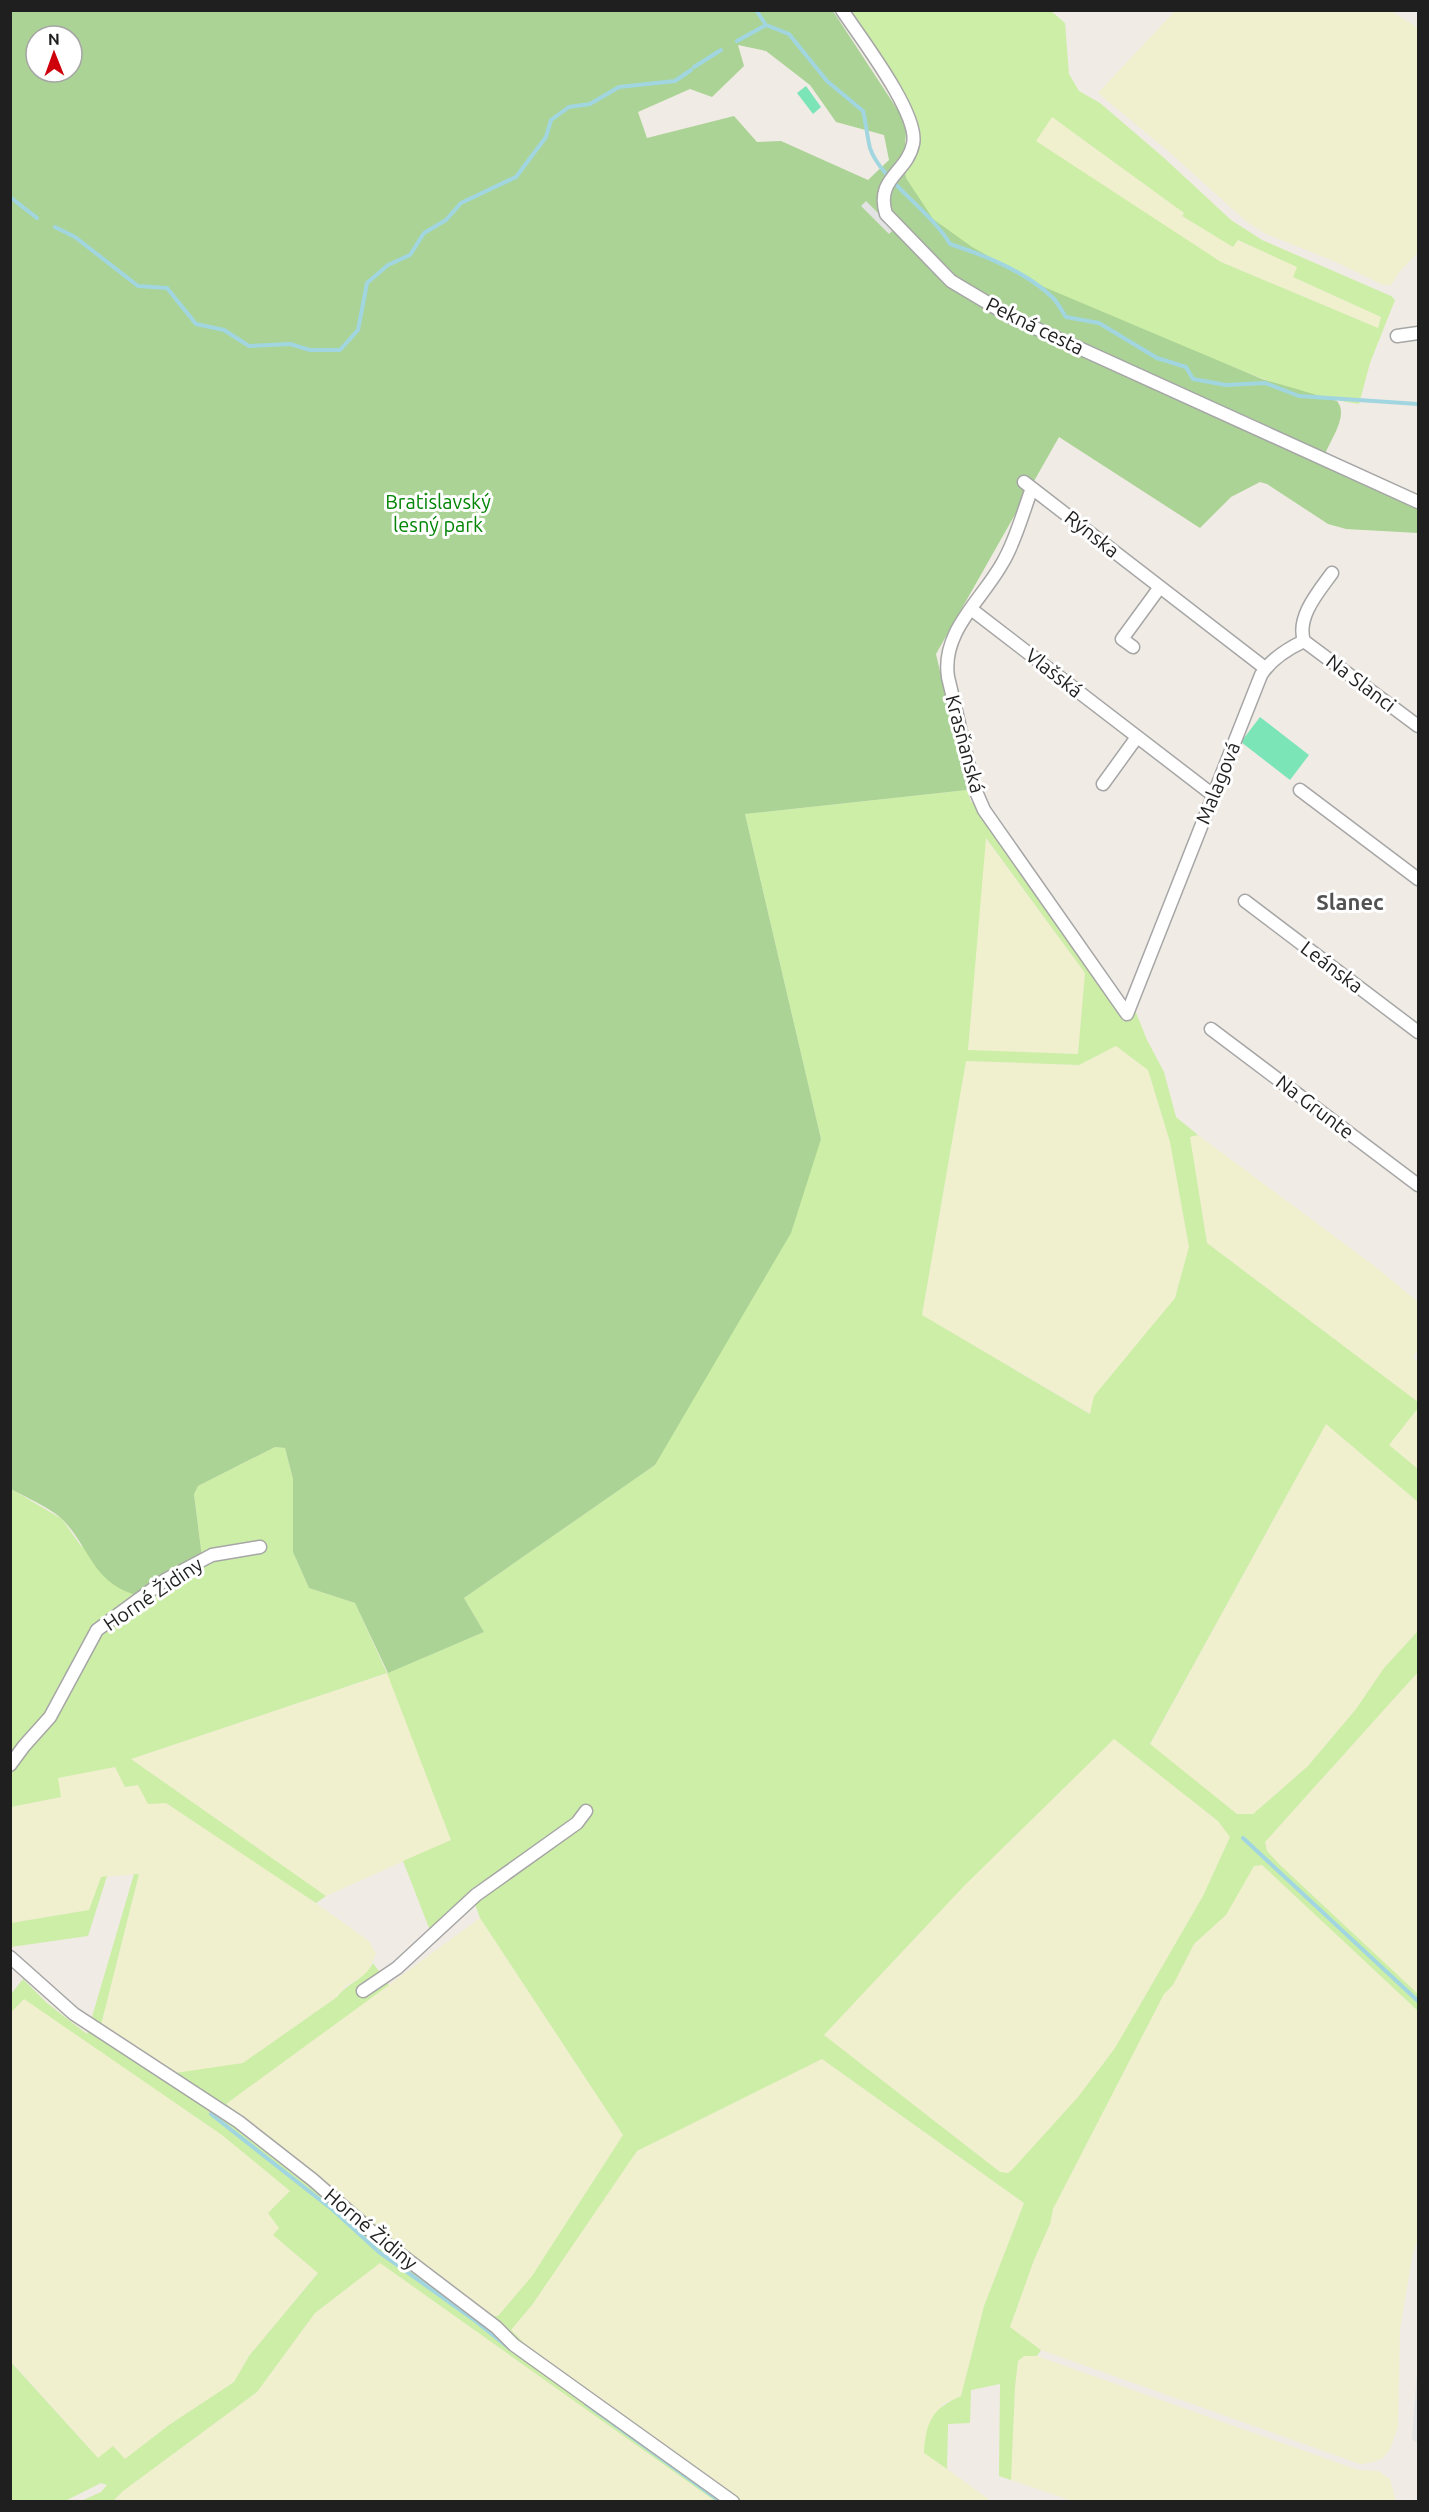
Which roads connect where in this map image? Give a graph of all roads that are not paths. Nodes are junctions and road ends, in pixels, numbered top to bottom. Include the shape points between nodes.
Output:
1 (842, 10) edge
2 (1419, 333) edge
3 (1397, 336) dead end
4 (1028, 485) joint
5 (1419, 502) edge
6 (1332, 573) dead end
7 (1160, 586) junction
8 (971, 609) junction
9 (1304, 640) junction
10 (1133, 647) dead end
11 (1265, 668) junction
12 (1419, 726) edge
13 (1137, 737) junction
14 (1103, 784) dead end
15 (1300, 790) dead end
16 (1213, 795) junction
17 (1419, 879) edge
18 (1245, 902) dead end
19 (1127, 1014) joint
20 (1211, 1029) dead end
21 (1419, 1032) edge
22 (1419, 1185) edge
23 (260, 1547) dead end
24 (10, 1765) edge
25 (586, 1810) dead end
26 (10, 1958) edge
27 (363, 1991) dead end
28 (733, 2502) edge

1 - 5 street, Pekná cesta via 911,120 913,146 887,183 883,201 886,214 951,281 1013,318
2 - 3 street
4 - 7 street, Rýnska
4 - 8 street, Krasňanská via 1005,560
6 - 9 street via 1312,600 1302,630
7 - 10 street via 1122,639
7 - 11 street, Rýnska
8 - 13 street, Vlašská
8 - 19 street, Krasňanská via 951,641 946,658 977,795
9 - 11 street, Malagová
9 - 12 street, Na Slanci
11 - 16 street, Malagová
13 - 14 street
13 - 16 street, Vlašská
15 - 17 street
16 - 19 street, Malagová
18 - 21 street, Leánska
20 - 22 street, Na Grunte
23 - 24 street, Horné Židiny via 212,1555 165,1581 97,1630 50,1717
25 - 27 street via 577,1823 476,1895 397,1968
26 - 28 street, Horné Židiny via 74,2014 223,2110 514,2345

